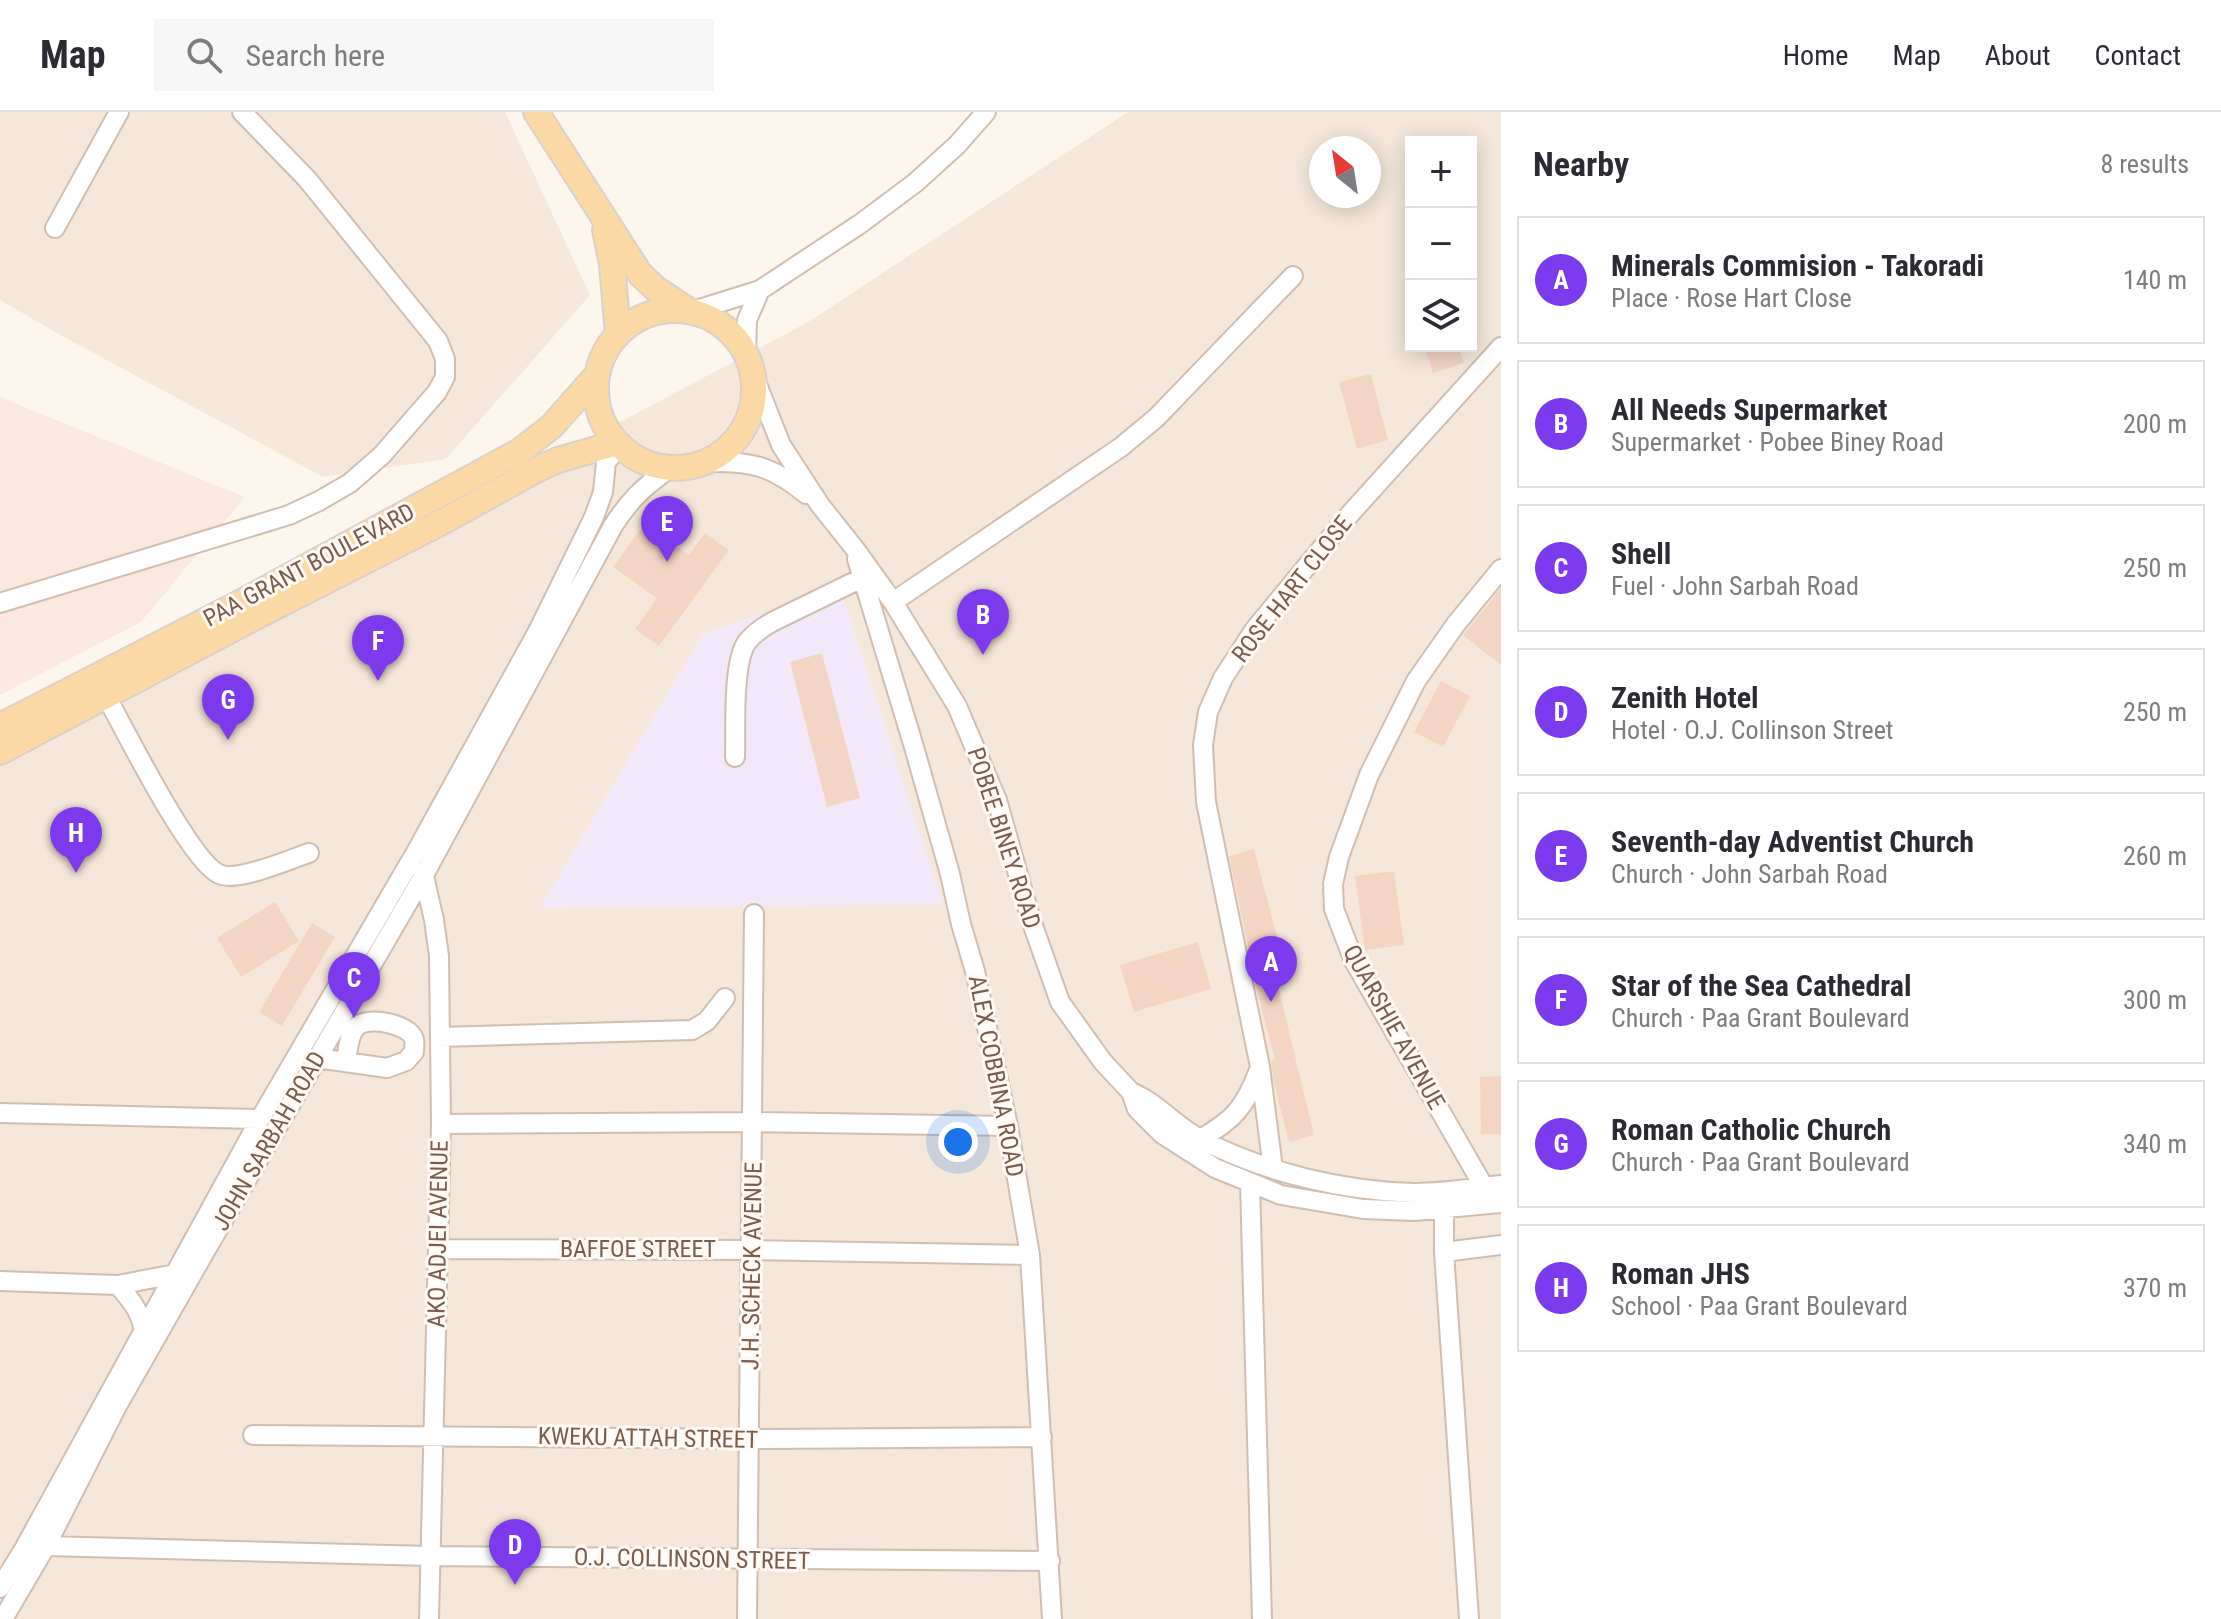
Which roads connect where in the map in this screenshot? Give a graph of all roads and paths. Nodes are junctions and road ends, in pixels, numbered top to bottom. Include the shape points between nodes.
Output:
1 (119, 112) edge
2 (242, 112) edge
3 (536, 112) edge
4 (986, 112) edge
5 (601, 212) junction
6 (55, 228) dead end
7 (1293, 276) dead end
8 (760, 290) junction
9 (690, 311) junction
10 (618, 334) junction
11 (1501, 347) edge
12 (750, 364) junction
13 (597, 375) junction
14 (618, 444) junction
15 (706, 462) junction
16 (670, 468) junction
17 (820, 505) junction
18 (855, 549) junction
19 (1501, 569) edge
20 (862, 578) junction
21 (893, 602) junction
22 (0, 603) edge
23 (106, 696) junction
24 (0, 726) edge
25 (0, 752) edge
26 (735, 757) dead end
27 (416, 852) junction
28 (309, 853) dead end
29 (424, 875) junction
30 (754, 914) dead end
31 (725, 998) dead end
32 (440, 1037) junction
33 (317, 1058) junction
34 (346, 1062) dead end
35 (1260, 1067) junction
36 (1131, 1092) junction
37 (0, 1113) edge
38 (260, 1119) junction
39 (754, 1122) junction
40 (441, 1124) junction
41 (1008, 1126) junction
42 (1200, 1139) junction
43 (1273, 1169) junction
44 (1250, 1183) junction
45 (1492, 1186) edge
46 (1501, 1203) edge
47 (1444, 1208) junction
48 (1501, 1245) edge
49 (439, 1249) junction
50 (752, 1250) junction
51 (1444, 1252) junction
52 (1030, 1255) junction
53 (175, 1274) junction
54 (0, 1281) edge
55 (118, 1285) junction
56 (144, 1332) junction
57 (253, 1435) dead end
58 (433, 1436) junction
59 (1042, 1437) junction
60 (749, 1439) junction
61 (46, 1546) junction
62 (430, 1556) junction
63 (748, 1560) junction
64 (1050, 1561) junction
65 (0, 1588) edge
66 (3, 1619) edge
67 (429, 1619) edge
68 (747, 1619) edge
69 (1052, 1619) edge
70 (1262, 1619) edge
71 (1469, 1619) edge

1 - 6 street
2 - 22 street via 307,179 438,341 445,377 382,455 319,501 289,515
3 - 5 main road
4 - 8 street via 915,183
5 - 9 main road via 640,274
5 - 10 main road
7 - 21 street via 1156,418 1121,447
8 - 9 street
8 - 12 street via 747,320
9 - 10 main road via 650,313
9 - 12 main road via 725,326
10 - 13 main road
11 - 35 street, ROSE HART CLOSE via 1350,514 1255,629 1208,712 1203,745 1206,802
12 - 15 main road via 754,392 745,426 735,441
12 - 17 street via 781,445
13 - 14 main road via 599,411
13 - 24 main road, PAA GRANT BOULEVARD via 552,426 520,451
14 - 16 main road via 634,457
14 - 23 main road, PAA GRANT BOULEVARD via 538,469
14 - 27 street, JOHN SARBAH ROAD via 606,462 594,517 538,631
15 - 16 main road
15 - 17 street via 736,461 775,471
16 - 29 street, JOHN SARBAH ROAD via 641,489 613,526
17 - 18 street, POBEE BINEY ROAD
18 - 20 street, ALEX COBBINA ROAD
18 - 21 street, POBEE BINEY ROAD
19 - 45 street, QUARSHIE AVENUE via 1416,681 1369,775 1333,884 1334,909 1354,961
20 - 26 street via 772,622 746,644 739,664
20 - 41 street, ALEX COBBINA ROAD via 950,874
21 - 36 street, POBEE BINEY ROAD via 957,706 976,748 1060,1002
23 - 25 main road, PAA GRANT BOULEVARD
23 - 28 street via 198,857 220,875 238,876
27 - 29 street, AKO ADJEI AVENUE
27 - 38 street, JOHN SARBAH ROAD
29 - 32 street, AKO ADJEI AVENUE via 439,956
29 - 33 street, JOHN SARBAH ROAD
30 - 39 street, J.H. SCHECK AVENUE
31 - 32 street via 692,1030
32 - 40 street, AKO ADJEI AVENUE
33 - 34 street
33 - 61 street, JOHN SARBAH ROAD via 117,1406
35 - 42 street via 1240,1109
35 - 43 street, ROSE HART CLOSE
36 - 42 street, POBEE BINEY ROAD
36 - 44 street, POBEE BINEY ROAD via 1137,1109 1162,1134
37 - 38 street
38 - 53 street, JOHN SARBAH ROAD
39 - 40 street
39 - 41 street
39 - 50 street, J.H. SCHECK AVENUE
40 - 49 street, AKO ADJEI AVENUE
41 - 52 street, ALEX COBBINA ROAD
42 - 43 street, POBEE BINEY ROAD
43 - 45 street, POBEE BINEY ROAD via 1358,1188 1416,1193
44 - 47 street, POBEE BINEY ROAD via 1281,1195 1363,1209
44 - 70 street
46 - 47 street, POBEE BINEY ROAD
47 - 51 street
48 - 51 street
49 - 50 street, BAFFOE STREET
49 - 58 street, AKO ADJEI AVENUE
50 - 52 street, BAFFOE STREET
50 - 60 street, J.H. SCHECK AVENUE
51 - 71 street
52 - 59 street, ALEX COBBINA ROAD
53 - 55 street
53 - 56 street, JOHN SARBAH ROAD
54 - 55 street
55 - 56 street via 142,1318
56 - 65 street, JOHN SARBAH ROAD
57 - 58 street, KWEKU ATTAH STREET
58 - 60 street, KWEKU ATTAH STREET
58 - 62 street, AKO ADJEI AVENUE
59 - 60 street, KWEKU ATTAH STREET
59 - 64 street, ALEX COBBINA ROAD
60 - 63 street, J.H. SCHECK AVENUE
61 - 62 street, O.J. COLLINSON STREET
61 - 66 street, JOHN SARBAH ROAD
62 - 63 street, O.J. COLLINSON STREET
62 - 67 street, AKO ADJEI AVENUE
63 - 64 street, O.J. COLLINSON STREET
63 - 68 street, J.H. SCHECK AVENUE
64 - 69 street, ALEX COBBINA ROAD

